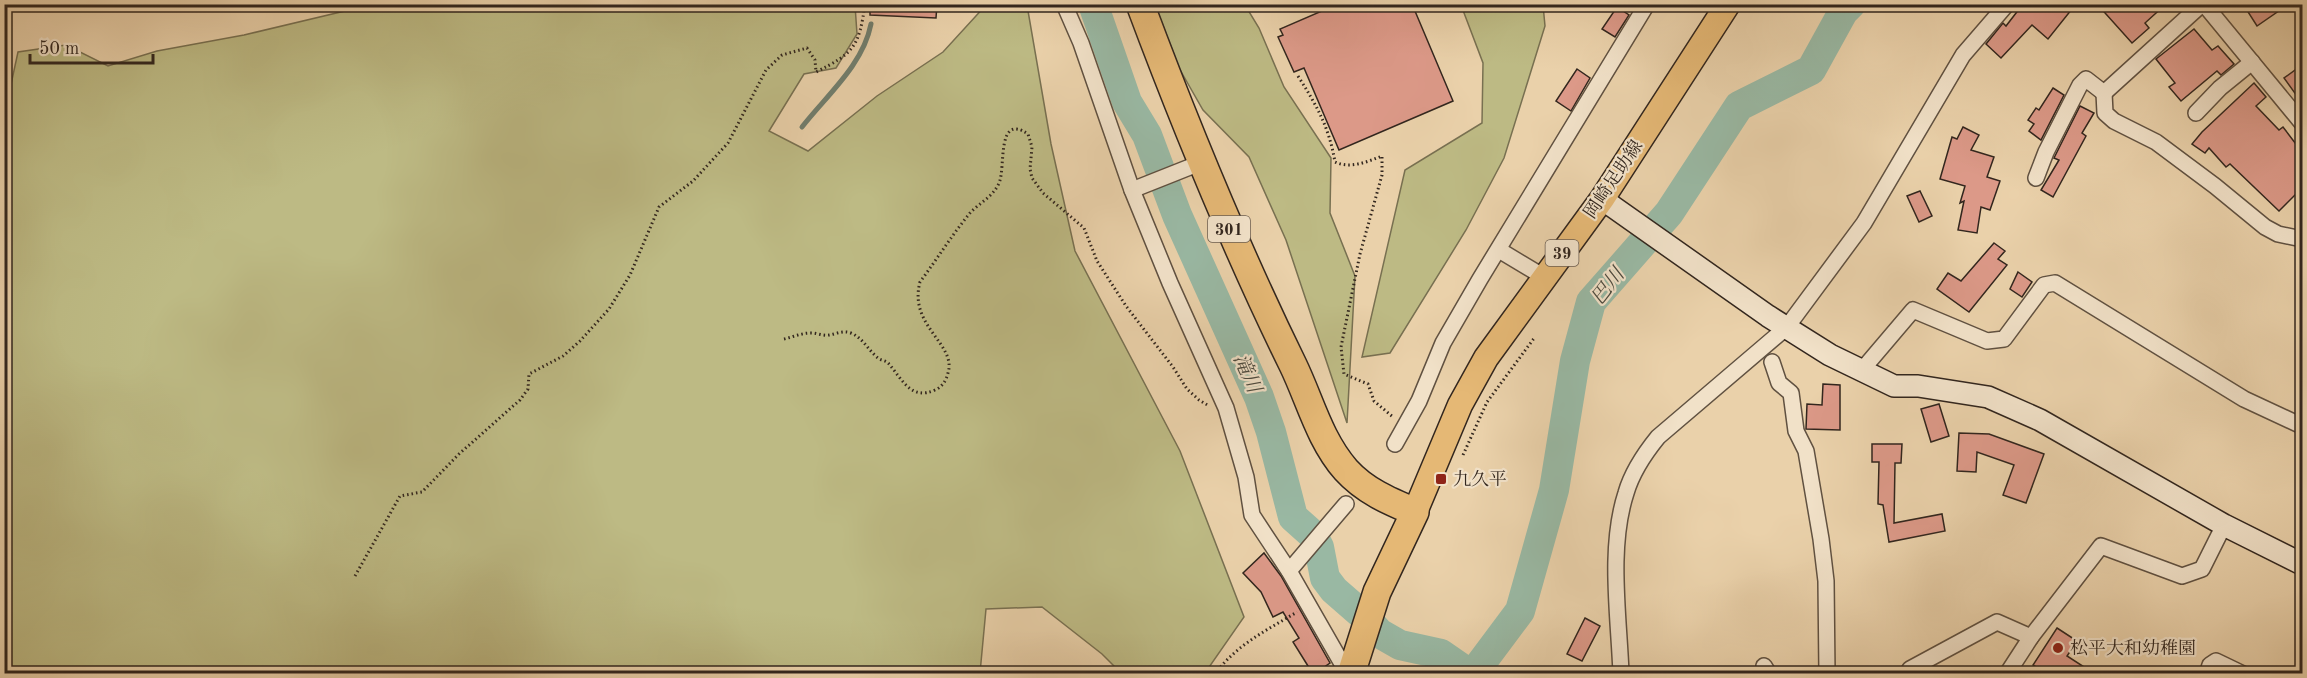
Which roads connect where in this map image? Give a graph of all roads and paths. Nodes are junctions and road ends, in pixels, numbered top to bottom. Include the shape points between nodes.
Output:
1 (865, 4) edge
2 (1064, 4) edge
3 (1140, 4) edge
4 (1647, 4) edge
5 (1728, 4) edge
6 (2007, 4) edge
7 (2203, 4) edge
8 (2252, 62) junction
9 (1298, 76) dead end
10 (2104, 93) junction
11 (2196, 113) dead end
12 (2300, 115) edge
13 (1200, 163) junction
14 (2036, 178) dead end
15 (1132, 190) junction
16 (1602, 199) junction
17 (2302, 239) edge
18 (1499, 250) junction
19 (1545, 277) junction
20 (1787, 327) junction
21 (1534, 337) dead end
22 (784, 339) dead end
23 (1772, 362) dead end
24 (1862, 370) junction
25 (1226, 408) junction
26 (1397, 420) dead end
27 (2302, 426) edge
28 (1395, 444) dead end
29 (1461, 458) dead end
30 (1346, 504) dead end
31 (1415, 512) junction
32 (2224, 525) junction
33 (2302, 564) edge
34 (1294, 566) junction
35 (356, 576) dead end
36 (1309, 605) junction
37 (2031, 637) junction
38 (1352, 667) edge
39 (1215, 674) edge
40 (1621, 674) edge
41 (1827, 674) edge
42 (1907, 674) edge
43 (2007, 674) edge
44 (2207, 674) edge
45 (2243, 674) edge

1 - 35 path via 861,33 842,59 816,72 815,60 807,48 782,55 766,70 728,143 693,181 659,207 630,275 609,309 563,356 529,374 528,389 520,400 422,492 400,496
2 - 15 street
3 - 13 highway, 301
4 - 18 street
5 - 16 main road, 岡崎足助線 / 39
6 - 20 street via 1963,55 1864,223
7 - 8 street
7 - 10 street
8 - 11 street
8 - 12 street
9 - 26 path via 1320,109 1335,162 1344,166 1382,156 1382,175 1360,254 1341,347 1344,374 1368,384 1374,401
10 - 14 street via 2085,79 2080,85
10 - 17 street via 2105,113 2114,121 2156,142 2265,227
13 - 15 street
13 - 31 highway, 301 via 1314,419 1331,448 1360,483 1378,496
15 - 25 street
16 - 19 main road, 岡崎足助線 / 39
16 - 20 street
18 - 19 street
18 - 28 street via 1443,344 1419,401
19 - 31 main road, 岡崎足助線 / 39 via 1486,358 1460,405
20 - 24 street
20 - 40 street via 1658,437 1635,471 1626,493 1616,552
21 - 29 path via 1487,402
22 - 25 path via 803,333 849,332 887,362 912,391 926,394 944,384 949,359 923,318 917,291 972,210 997,187 1008,133 1020,129 1028,134 1032,147 1029,169 1043,194 1084,228 1097,261 1187,389 1210,407
23 - 41 street via 1779,383 1791,393 1796,431 1806,451 1815,499 1826,581
24 - 27 street via 1912,310 1987,340 2004,339 2044,285 2055,283 2244,399
24 - 32 street via 1894,386 1988,397 2040,420
25 - 34 street via 1246,477 1252,515
30 - 34 street
31 - 38 highway via 1377,592
32 - 33 street
32 - 37 street via 2202,569 2182,576 2101,546
34 - 36 street
36 - 38 street
36 - 39 path via 1237,650
37 - 42 street via 1997,622
37 - 43 street
44 - 45 street via 2216,662

